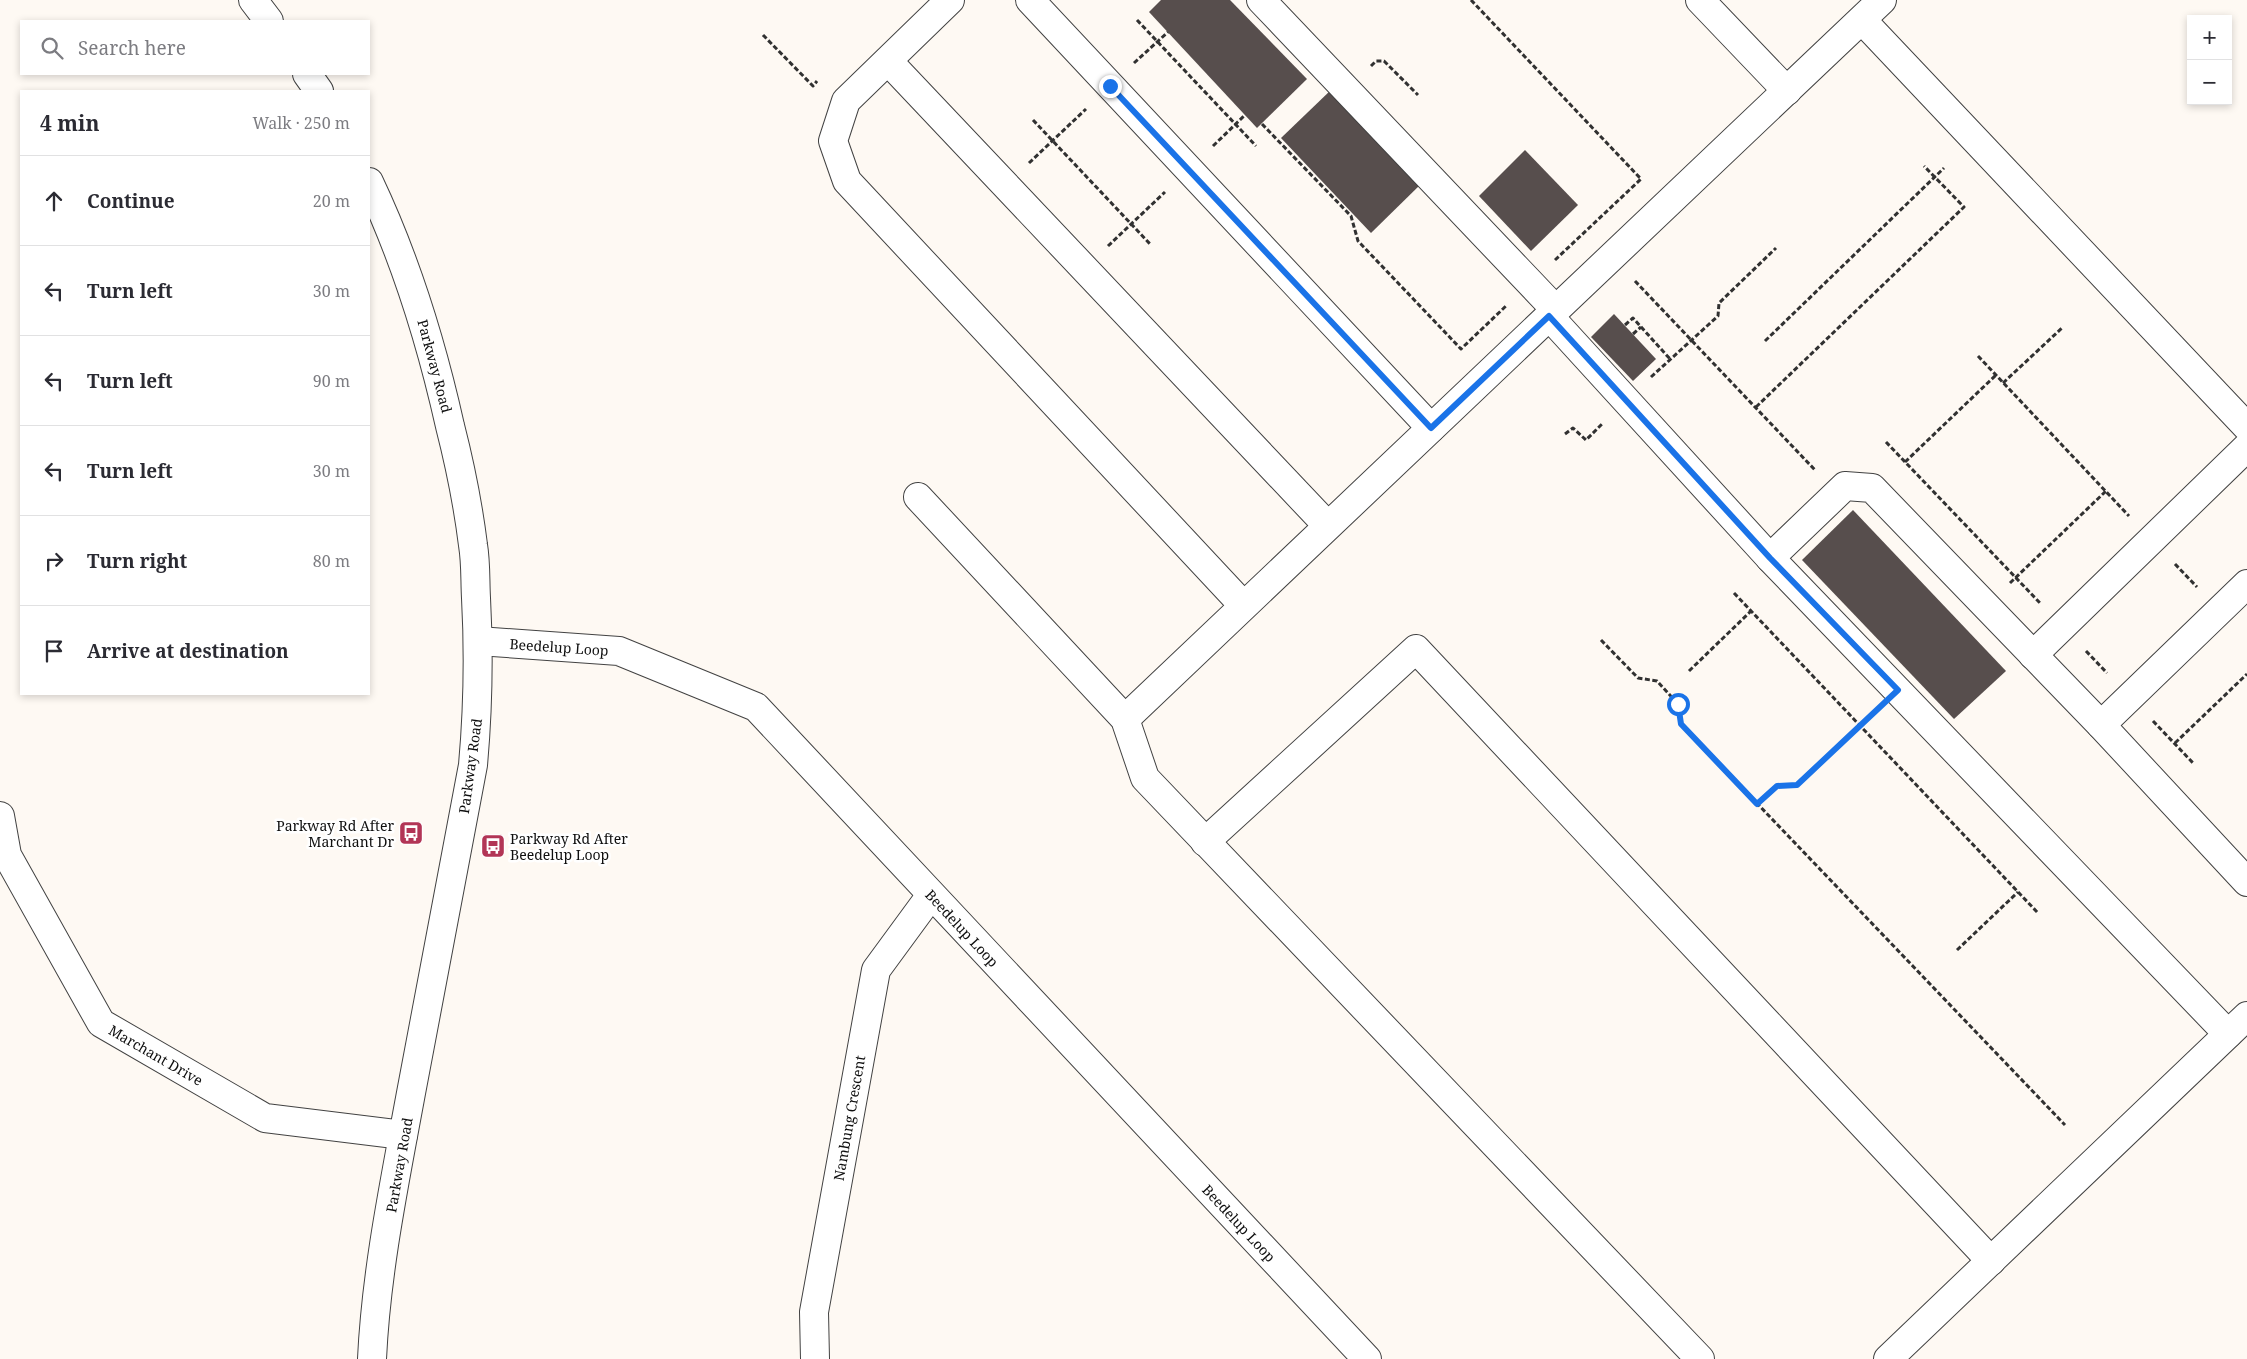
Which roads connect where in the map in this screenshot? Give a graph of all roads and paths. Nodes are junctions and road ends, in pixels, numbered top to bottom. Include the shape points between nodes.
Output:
1 (253, 0) edge
2 (950, 0) edge
3 (1030, 0) edge
4 (1261, 0) edge
5 (1700, 0) edge
6 (1882, 0) edge
7 (268, 20) edge
8 (1137, 20) dead end
9 (1862, 20) junction
10 (1168, 32) dead end
11 (1158, 42) junction
12 (888, 61) junction
13 (308, 75) edge
14 (1110, 86) junction
15 (318, 90) edge
16 (1787, 91) junction
17 (1245, 115) dead end
18 (1033, 120) dead end
19 (1236, 124) junction
20 (1053, 141) junction
21 (1256, 146) dead end
22 (1924, 166) dead end
23 (1944, 168) dead end
24 (1188, 169) junction
25 (1935, 177) junction
26 (370, 184) edge
27 (1007, 184) junction
28 (1131, 224) junction
29 (1587, 230) dead end
30 (1151, 245) dead end
31 (1776, 248) dead end
32 (1611, 256) junction
33 (1084, 269) junction
34 (1552, 312) junction
35 (1625, 325) dead end
36 (2063, 326) dead end
37 (1641, 327) junction
38 (1633, 334) dead end
39 (1691, 340) junction
40 (1765, 341) dead end
41 (1978, 356) dead end
42 (1670, 359) junction
43 (1996, 375) junction
44 (2004, 383) junction
45 (1626, 401) junction
46 (1756, 408) junction
47 (2247, 427) edge
48 (1431, 428) junction
49 (1565, 434) dead end
50 (2247, 447) edge
51 (1906, 462) dead end
52 (2106, 491) junction
53 (1837, 493) junction
54 (918, 497) dead end
55 (1328, 525) junction
56 (2151, 540) junction
57 (1770, 558) junction
58 (2247, 584) edge
59 (1734, 593) dead end
60 (1243, 605) junction
61 (1986, 606) junction
62 (2220, 611) junction
63 (1751, 612) junction
64 (1601, 640) dead end
65 (478, 641) junction
66 (2033, 655) junction
67 (1689, 671) dead end
68 (2247, 674) edge
69 (1898, 690) junction
70 (1125, 718) junction
71 (1860, 725) junction
72 (2101, 725) junction
73 (2175, 743) dead end
74 (1757, 804) junction
75 (0, 816) edge
76 (1206, 842) junction
77 (2247, 882) edge
78 (2018, 892) junction
79 (931, 895) junction
80 (2038, 913) dead end
81 (1957, 950) dead end
82 (2238, 1025) edge
83 (2065, 1125) dead end
84 (403, 1135) junction
85 (1991, 1261) junction
86 (372, 1359) edge
87 (815, 1359) edge
88 (1367, 1359) edge
89 (1700, 1359) edge
90 (1888, 1359) edge

1 - 7 street
2 - 12 street
3 - 14 street
4 - 34 street
5 - 16 street
6 - 9 street
8 - 11 path
9 - 16 street
9 - 47 street
10 - 11 path
11 - 14 path
11 - 19 path
12 - 27 street
12 - 60 street via 846,101 834,141 847,181
13 - 15 street
14 - 20 path
14 - 24 street
16 - 32 street
17 - 19 path
18 - 20 path
19 - 21 path
19 - 24 path
20 - 27 path
20 - 28 path
22 - 25 path
23 - 25 path
24 - 28 path
24 - 48 street
25 - 40 path
25 - 46 path via 1964,208
26 - 65 street, Parkway Road via 408,274 443,392 464,484 474,547
27 - 33 street
28 - 30 path
28 - 33 path
29 - 32 path
31 - 39 path via 1719,303 1718,316
32 - 34 street
32 - 39 path
33 - 55 street
34 - 45 street
34 - 48 street
35 - 37 path via 1633,318
36 - 44 path
37 - 38 path
37 - 42 path
39 - 42 path
39 - 46 path
41 - 43 path
42 - 45 path
43 - 44 path
43 - 51 path
44 - 52 path
45 - 49 path via 1586,440 1573,428
45 - 57 street
46 - 53 path
48 - 55 street
50 - 56 street
52 - 56 path
52 - 61 path
53 - 57 street
53 - 61 street via 1845,486 1872,488
54 - 70 street
55 - 60 street
56 - 62 path
56 - 66 street
57 - 69 street
58 - 62 street
59 - 63 path
60 - 70 street
61 - 66 street
62 - 72 street
63 - 67 path
63 - 71 path
64 - 74 path via 1638,678 1657,681 1678,704 1681,724
65 - 79 street, Beedelup Loop via 619,651 756,706
65 - 84 street, Parkway Road via 478,707 473,765
66 - 72 street
68 - 73 path
69 - 71 path
69 - 82 street
70 - 76 street via 1145,778
71 - 74 path via 1797,785 1777,786
71 - 78 path
72 - 77 street
74 - 83 path
75 - 84 street, Marchant Drive via 8,855 101,1024 265,1118
76 - 85 street via 1416,649
76 - 89 street
78 - 80 path
78 - 81 path
79 - 87 street, Nambung Crescent via 876,970 814,1312
79 - 88 street, Beedelup Loop
82 - 85 street
84 - 86 street, Parkway Road via 387,1230
85 - 90 street

